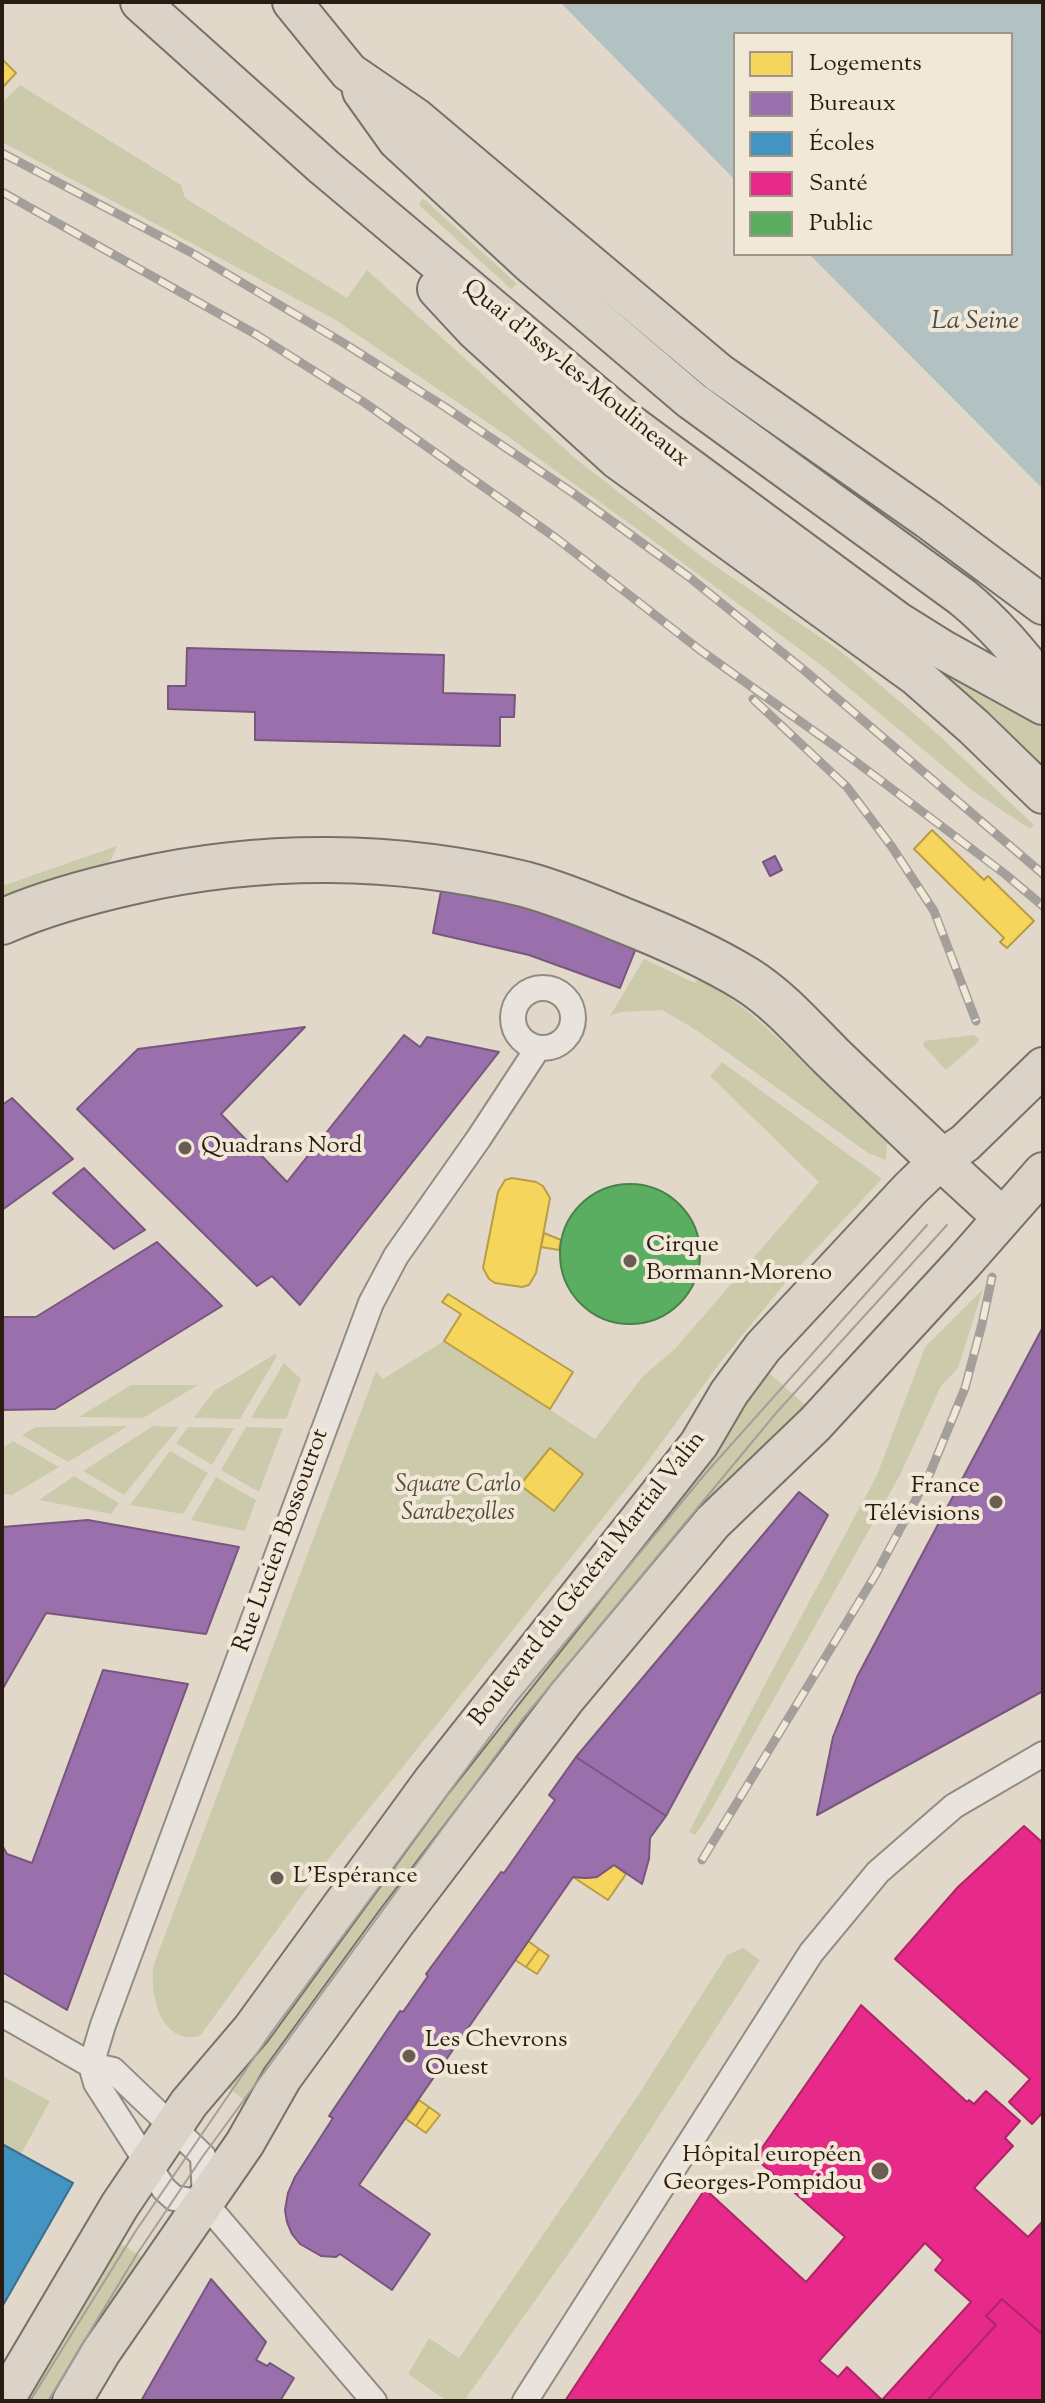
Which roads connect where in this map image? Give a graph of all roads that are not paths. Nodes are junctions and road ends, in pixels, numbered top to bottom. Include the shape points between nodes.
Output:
1 (140, 2) edge
2 (292, 2) edge
3 (349, 72) junction
4 (324, 167) junction
5 (1043, 605) edge
6 (1043, 684) edge
7 (1043, 705) edge
8 (1043, 794) edge
9 (2, 922) edge
10 (538, 1048) dead end
11 (1043, 1067) edge
12 (940, 1160) junction
13 (1043, 1172) edge
14 (1002, 1217) junction
15 (1043, 1754) edge
16 (2, 2014) edge
17 (91, 2065) junction
18 (166, 2121) junction
19 (142, 2154) junction
20 (205, 2203) junction
21 (4, 2401) edge
22 (72, 2401) edge
23 (374, 2401) edge
24 (525, 2401) edge

1 - 4 main road, Quai d'Issy-les-Moulineaux
2 - 3 main road
3 - 5 main road via 416,118 719,373
3 - 6 main road via 397,140 531,264 691,400 988,618
4 - 7 main road, Quai d'Issy-les-Moulineaux via 630,424 897,621
4 - 8 main road via 476,331 617,459 916,676
9 - 12 highway via 96,890 246,862 380,861 527,885 642,927 747,980
10 - 17 street, Rue Lucien Bossoutrot via 396,1256 371,1303
11 - 12 main road, Boulevard du Général Martial Valin via 965,1143
12 - 14 main road
12 - 18 main road, Boulevard du Général Martial Valin via 763,1347 699,1444 432,1782 252,2029 196,2095
13 - 14 main road
14 - 20 main road via 815,1424 713,1522 566,1698 282,2078
15 - 24 street via 943,1815 878,1872 811,1953
16 - 17 street
17 - 18 street via 113,2070
17 - 19 street via 96,2083
18 - 19 main road, Boulevard du Général Martial Valin
18 - 20 street via 203,2156
19 - 20 street via 174,2198
19 - 21 main road, Boulevard du Général Martial Valin via 120,2205
20 - 22 main road
20 - 23 street

